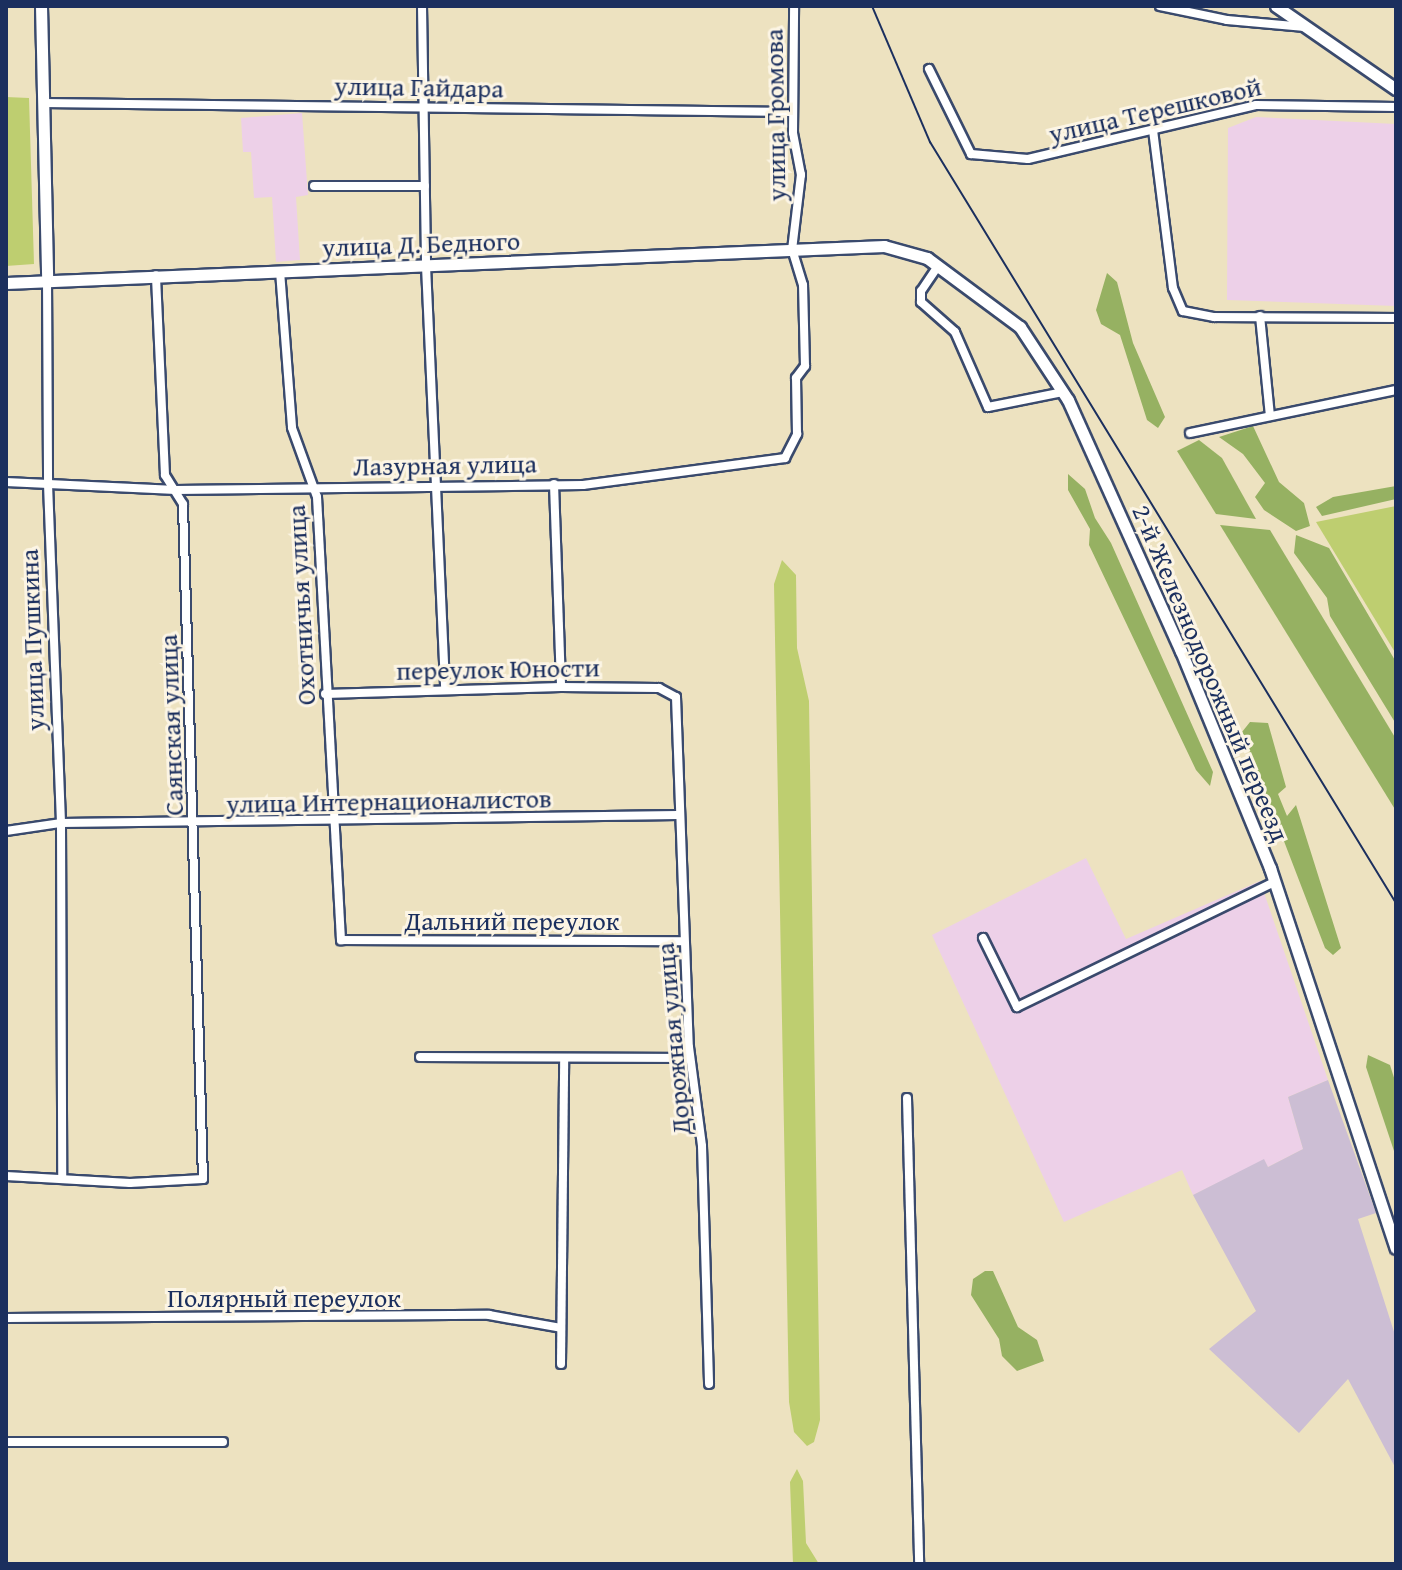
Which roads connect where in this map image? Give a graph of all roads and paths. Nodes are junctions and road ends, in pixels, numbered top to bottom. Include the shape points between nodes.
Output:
1 (41, 6) edge
2 (422, 6) edge
3 (794, 6) edge
4 (1160, 6) edge
5 (1276, 6) edge
6 (1306, 27) junction
7 (929, 69) dead end
8 (1396, 89) edge
9 (43, 103) junction
10 (426, 106) junction
11 (1396, 107) edge
12 (793, 112) junction
13 (1153, 130) junction
14 (314, 186) dead end
15 (425, 186) junction
16 (837, 249) joint
17 (792, 250) junction
18 (426, 266) junction
19 (938, 266) junction
20 (280, 271) junction
21 (156, 275) junction
22 (47, 279) junction
23 (6, 283) edge
24 (1260, 316) junction
25 (1396, 318) edge
26 (805, 366) joint
27 (1396, 390) edge
28 (1063, 392) junction
29 (1270, 416) junction
30 (1190, 433) dead end
31 (6, 482) edge
32 (48, 484) junction
33 (554, 484) junction
34 (438, 485) junction
35 (314, 487) junction
36 (176, 490) junction
37 (561, 687) junction
38 (445, 689) junction
39 (671, 693) joint
40 (325, 694) junction
41 (678, 815) junction
42 (331, 822) junction
43 (61, 823) junction
44 (194, 825) junction
45 (6, 831) edge
46 (1275, 882) junction
47 (983, 938) dead end
48 (341, 940) joint
49 (684, 941) junction
50 (420, 1057) dead end
51 (564, 1058) junction
52 (690, 1058) junction
53 (907, 1098) dead end
54 (6, 1176) edge
55 (62, 1177) junction
56 (1396, 1248) edge
57 (6, 1318) edge
58 (561, 1328) junction
59 (561, 1364) dead end
60 (709, 1384) dead end
61 (6, 1442) edge
62 (223, 1442) dead end
63 (919, 1564) edge

1 - 9 street, улица Пушкина
2 - 10 street
3 - 12 street, улица Громова
4 - 6 street via 1227,20
5 - 6 street
6 - 8 street
7 - 13 street, улица Терешковой via 971,154 1034,159
9 - 10 street, улица Гайдара
9 - 22 street, улица Пушкина
10 - 12 street, улица Гайдара
10 - 15 street
11 - 13 street, улица Терешковой via 1256,105
12 - 17 street, улица Громова via 801,175
13 - 24 street via 1177,303 1183,311 1214,317
14 - 15 street
15 - 18 street
16 - 17 street, улица Д. Бедного
16 - 19 street, 2-й Железнодорожный переезд via 902,248
17 - 18 street, улица Д. Бедного
17 - 26 street, улица Громова via 803,285
18 - 20 street, улица Д. Бедного
18 - 34 street
19 - 28 street, 2-й Железнодорожный переезд via 1020,327
19 - 28 street via 921,291 921,302 955,332 988,407
20 - 21 street, улица Д. Бедного
20 - 35 street, Охотничья улица via 292,428
21 - 22 street, улица Д. Бедного
21 - 36 street, Саянская улица via 165,475
22 - 23 street, улица Д. Бедного
22 - 32 street, улица Пушкина
24 - 25 street
24 - 29 street
26 - 33 street, Лазурная улица via 796,378 797,434 785,458 583,485
27 - 29 street
28 - 46 street, 2-й Железнодорожный переезд via 1181,651
29 - 30 street
31 - 32 street, Лазурная улица
32 - 36 street, Лазурная улица
32 - 43 street, улица Пушкина
33 - 34 street, Лазурная улица
33 - 37 street
34 - 35 street, Лазурная улица
34 - 38 street
35 - 36 street, Лазурная улица
35 - 40 street, Охотничья улица
36 - 44 street, Саянская улица via 183,504
37 - 38 street, переулок Юности
37 - 39 street, переулок Юности via 659,688
38 - 40 street, переулок Юности
39 - 41 street, Дорожная улица via 679,705
40 - 42 street, Охотничья улица
41 - 42 street, улица Интернационалистов
41 - 49 street, Дорожная улица
42 - 44 street, улица Интернационалистов
42 - 48 street, Охотничья улица
43 - 44 street, улица Интернационалистов
43 - 45 street, улица Интернационалистов
43 - 55 street, улица Пушкина
44 - 55 street, Саянская улица via 203,1179 130,1183
46 - 47 street via 1017,1007
46 - 56 street, 2-й Железнодорожный переезд
48 - 49 street, Дальний переулок
49 - 52 street, Дорожная улица
50 - 51 street
51 - 52 street
51 - 58 street
52 - 60 street, Дорожная улица via 702,1146
53 - 63 street
54 - 55 street
57 - 58 street, Полярный переулок via 489,1315
58 - 59 street
61 - 62 street

